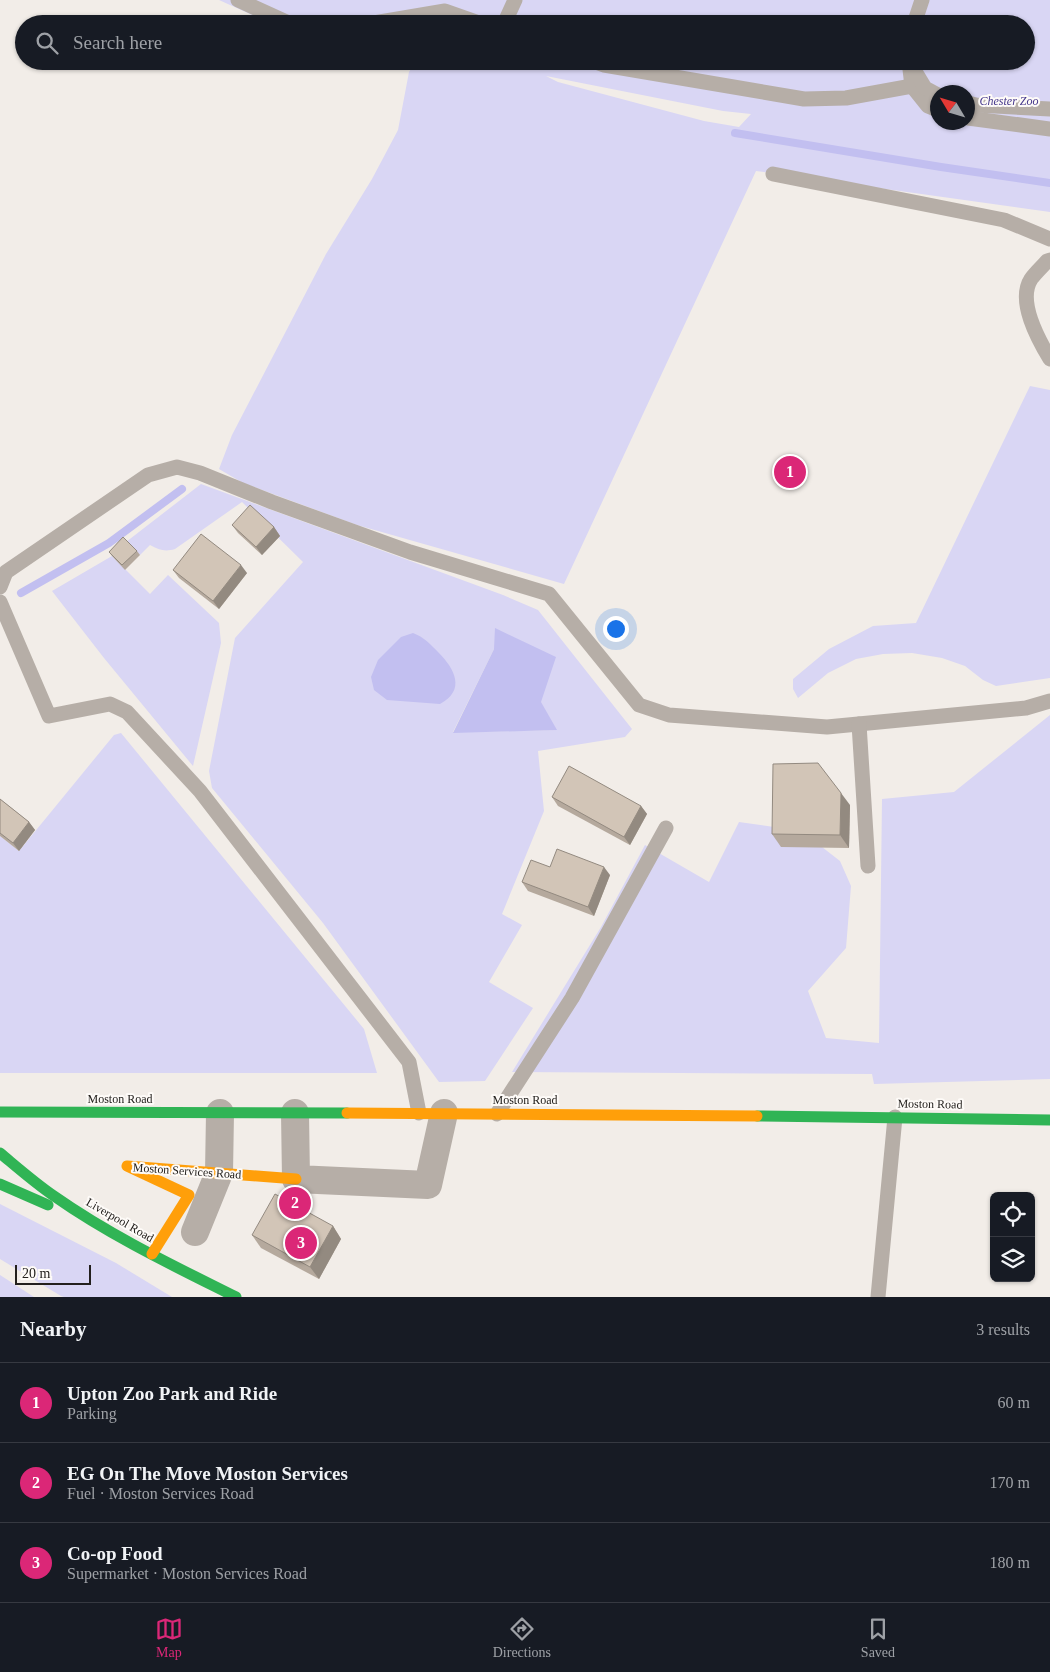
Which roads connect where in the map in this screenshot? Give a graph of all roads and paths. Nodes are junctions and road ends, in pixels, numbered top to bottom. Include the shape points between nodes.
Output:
1 (238, 0) edge
2 (515, 0) edge
3 (922, 0) edge
4 (447, 6) edge
5 (271, 15) edge
6 (408, 15) edge
7 (464, 15) edge
8 (508, 15) edge
9 (917, 15) edge
10 (631, 70) edge
11 (910, 70) edge
12 (914, 70) edge
13 (912, 86) junction
14 (930, 91) edge
15 (975, 105) edge
16 (930, 107) edge
17 (1050, 109) edge
18 (975, 119) edge
19 (1050, 129) edge
20 (773, 174) dead end
21 (1050, 239) edge
22 (1050, 260) edge
23 (1050, 360) edge
24 (0, 587) edge
25 (0, 602) edge
26 (1050, 701) edge
27 (859, 724) junction
28 (666, 828) dead end
29 (868, 866) dead end
30 (0, 1112) edge
31 (220, 1113) junction
32 (295, 1113) junction
33 (431, 1113) junction
34 (497, 1114) junction
35 (896, 1118) junction
36 (1050, 1120) edge
37 (0, 1153) edge
38 (219, 1173) junction
39 (296, 1179) junction
40 (0, 1184) edge
41 (107, 1230) junction
42 (195, 1232) dead end
43 (152, 1254) junction
44 (236, 1297) edge
45 (878, 1297) edge

1 - 5 lane
2 - 8 lane
3 - 9 lane
4 - 6 lane
4 - 7 lane
10 - 13 lane via 804,99 846,98
11 - 13 lane
12 - 14 lane
13 - 16 lane
15 - 17 lane
18 - 19 lane
20 - 21 lane via 1004,220
22 - 23 lane via 1030,280 1026,301 1030,320
24 - 27 lane via 6,572 124,491 148,475 177,467 410,552 549,594 639,705 668,715 827,727
25 - 33 lane via 49,716 110,704 127,712 200,791 410,1062
26 - 27 lane via 1026,708
27 - 29 lane
28 - 34 lane via 572,998
30 - 31 main road, Moston Road
31 - 32 main road, Moston Road
31 - 38 street
32 - 33 main road, Moston Road
32 - 39 street
33 - 34 main road, Moston Road
33 - 39 street, Moston Services Road via 428,1185
34 - 35 main road, Moston Road
35 - 36 main road, Moston Road
35 - 45 lane
37 - 41 main road, Liverpool Road via 45,1190
38 - 39 main road, Moston Services Road
38 - 42 street
38 - 43 main road, Moston Services Road via 127,1166 189,1195
40 - 41 main road
41 - 43 main road, Liverpool Road
43 - 44 main road, Liverpool Road

